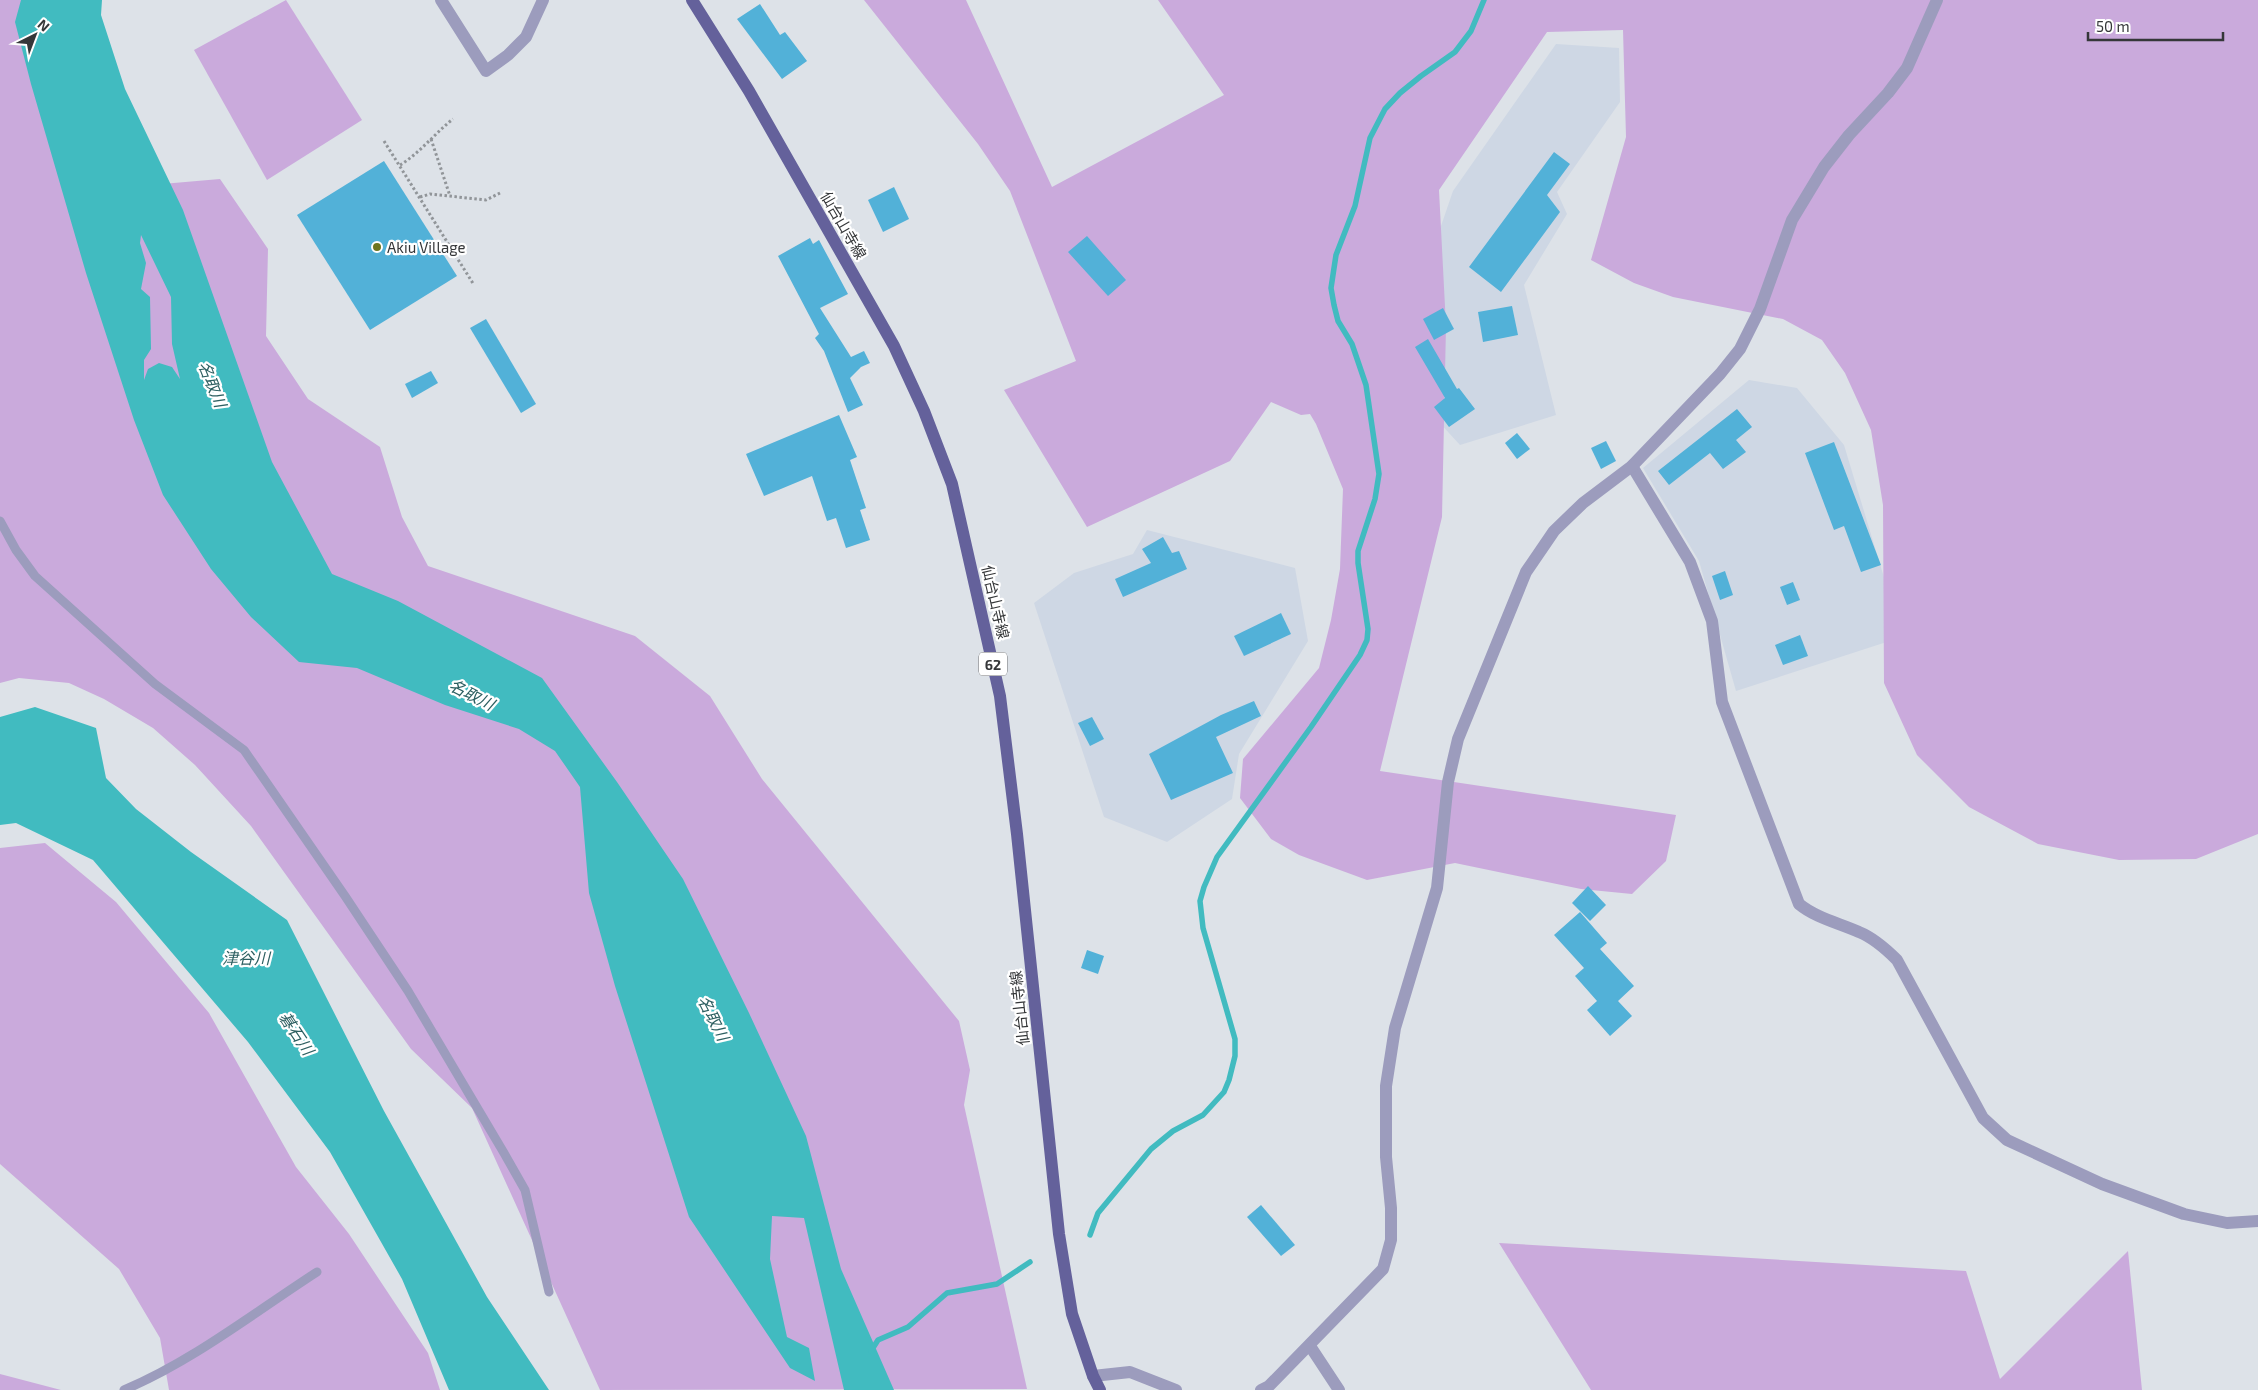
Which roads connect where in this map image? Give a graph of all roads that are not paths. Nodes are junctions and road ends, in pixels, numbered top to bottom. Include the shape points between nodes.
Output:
1 (441, 0) edge
2 (544, 0) edge
3 (692, 0) edge
4 (1937, 0) edge
5 (1632, 466) junction
6 (0, 521) edge
7 (2258, 1221) edge
8 (318, 1272) dead end
9 (549, 1292) dead end
10 (1310, 1346) junction
11 (1093, 1376) junction
12 (124, 1390) edge
13 (1100, 1390) edge
14 (1176, 1390) edge
15 (1261, 1390) edge
16 (1340, 1390) edge

1 - 2 street via 486,71 526,38
3 - 11 main road, 仙台山寺線 / 62 via 749,91 894,346 952,484 1000,696 1059,1234 1072,1314
4 - 5 street via 1907,68 1824,167 1792,220 1760,309 1740,349
5 - 7 street via 1690,562 1712,620 1722,702 1799,904 1814,914 1861,933 1897,960 1983,1118 2007,1140 2102,1184 2184,1214 2226,1223
5 - 10 street via 1583,503 1554,531 1526,572 1458,739 1448,782 1437,888 1395,1028 1386,1086 1391,1240 1383,1269
6 - 9 lane via 35,576 155,684 244,750 402,983 525,1190
8 - 12 lane via 176,1364
10 - 15 street
10 - 16 street
11 - 13 main road, 仙台山寺線 / 62
11 - 14 street via 1130,1372

